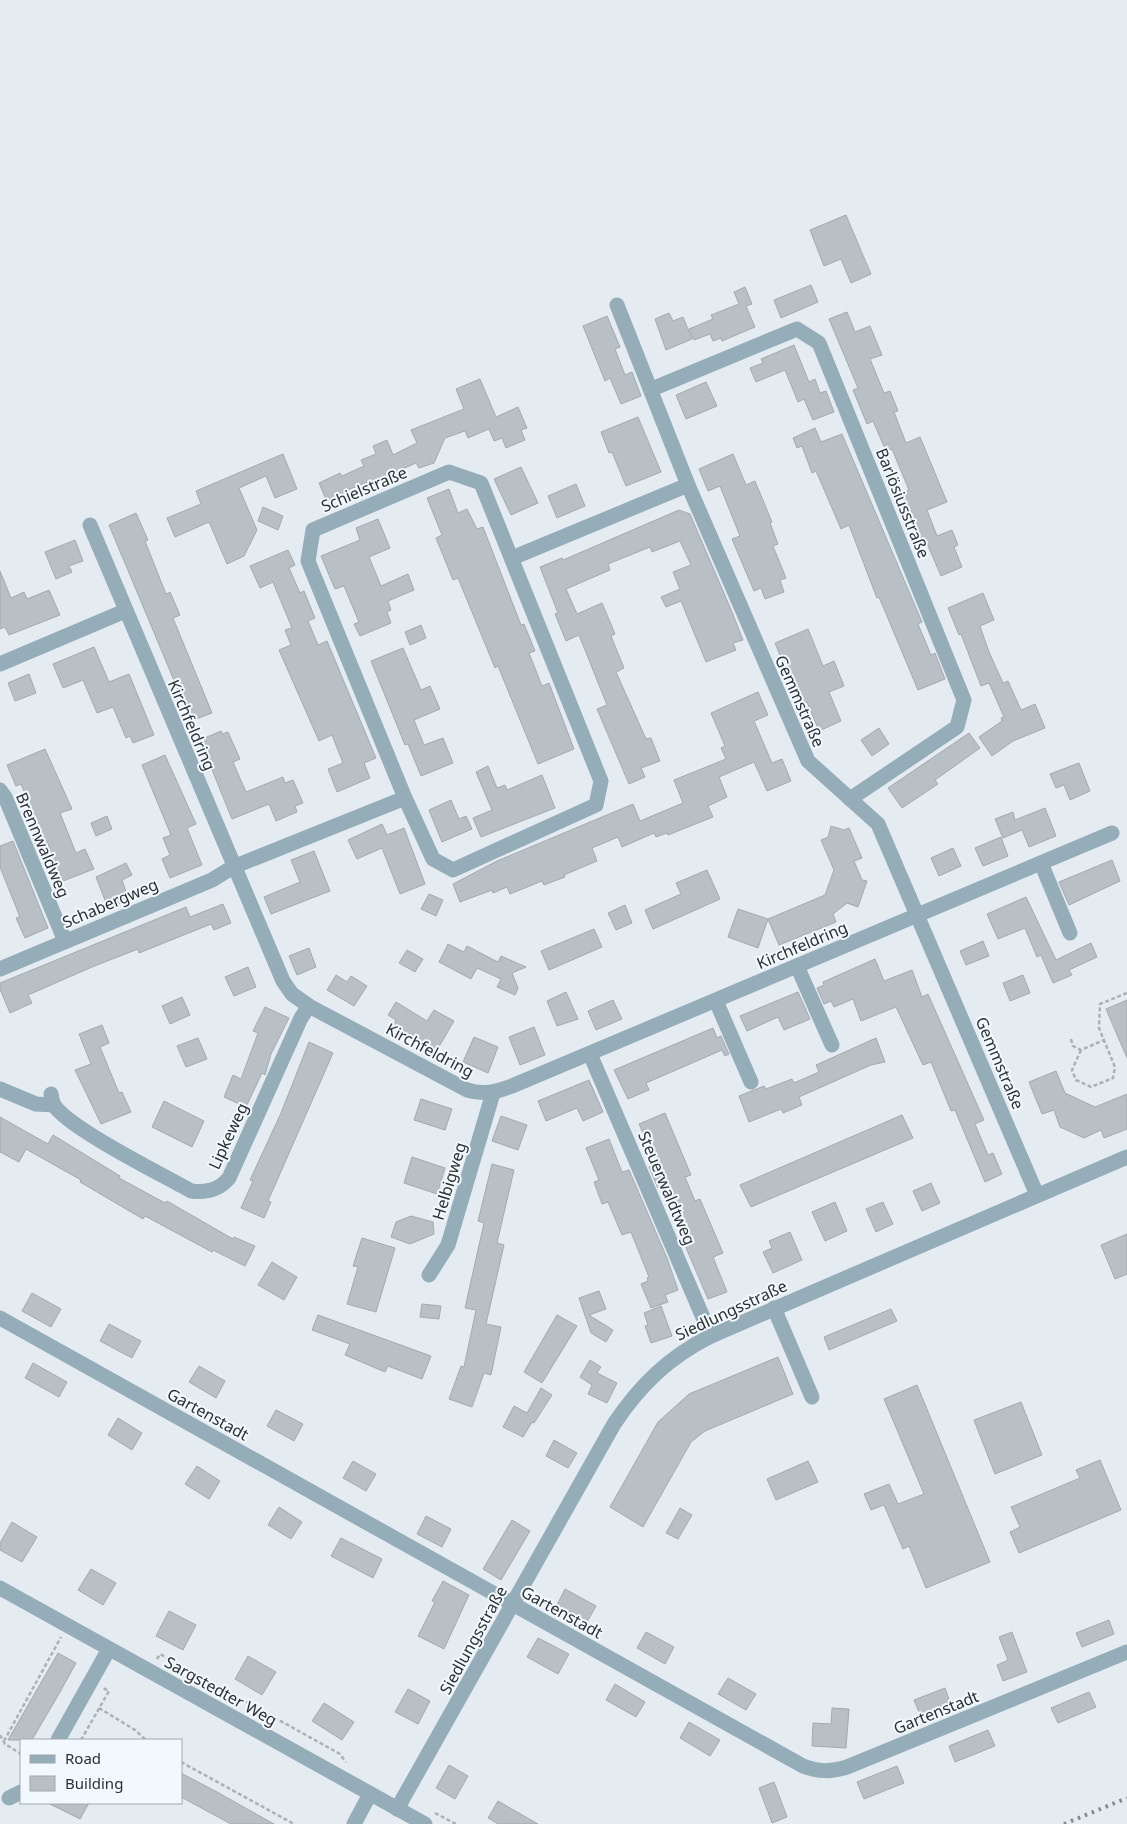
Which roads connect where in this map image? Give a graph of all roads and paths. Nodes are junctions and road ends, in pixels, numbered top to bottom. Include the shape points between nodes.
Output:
1 (617, 305) dead end
2 (652, 389) junction
3 (688, 486) junction
4 (90, 525) dead end
5 (512, 558) junction
6 (125, 611) junction
7 (0, 664) edge
8 (0, 790) edge
9 (405, 798) junction
10 (850, 799) junction
11 (1112, 833) dead end
12 (1041, 863) junction
13 (233, 867) junction
14 (917, 916) junction
15 (1070, 933) dead end
16 (65, 941) junction
17 (797, 966) junction
18 (0, 969) edge
19 (1127, 993) edge
20 (716, 1001) junction
21 (309, 1006) junction
22 (1071, 1039) dead end
23 (1104, 1040) junction
24 (832, 1045) dead end
25 (1081, 1050) junction
26 (590, 1054) junction
27 (751, 1082) dead end
28 (0, 1089) edge
29 (493, 1093) junction
30 (1127, 1157) edge
31 (1037, 1196) junction
32 (428, 1275) dead end
33 (774, 1308) junction
34 (0, 1318) edge
35 (711, 1336) junction
36 (812, 1397) dead end
37 (0, 1588) edge
38 (513, 1605) junction
39 (67, 1626) junction
40 (109, 1650) junction
41 (1127, 1652) edge
42 (160, 1654) dead end
43 (0, 1736) edge
44 (59, 1739) edge
45 (81, 1739) edge
46 (145, 1739) edge
47 (4, 1741) junction
48 (20, 1753) edge
49 (182, 1763) edge
50 (350, 1767) dead end
51 (370, 1794) junction
52 (397, 1809) junction
53 (294, 1824) edge
54 (354, 1824) edge
55 (425, 1824) edge

1 - 2 street, Gemmstraße
2 - 3 street, Gemmstraße
2 - 10 street, Barlösiusstraße via 796,329 819,343 964,700 957,728
3 - 5 street
3 - 10 street, Gemmstraße via 808,761
4 - 6 street, Kirchfeldring
5 - 9 street, Schielstraße via 601,781 596,805 453,870 433,859
5 - 9 street, Schielstraße via 481,483 450,472 312,530 308,561
6 - 7 street
6 - 13 street, Kirchfeldring
8 - 16 street, Brennwaldweg
9 - 13 street
10 - 14 street, Gemmstraße via 878,824
11 - 12 street, Kirchfeldring
12 - 14 street, Kirchfeldring
12 - 15 street
13 - 16 street, Schabergweg via 212,880
13 - 21 street, Kirchfeldring via 283,980 292,994
14 - 17 street, Kirchfeldring
14 - 31 street, Gemmstraße
16 - 18 street, Schabergweg
17 - 20 street, Kirchfeldring
17 - 24 street
19 - 23 path via 1100,1004 1099,1028
20 - 26 street, Kirchfeldring
20 - 27 street
21 - 28 street, Lipkeweg via 229,1178 214,1190 191,1191 94,1136 70,1120 52,1099 36,1104
21 - 29 street, Kirchfeldring via 466,1090
22 - 25 path via 1073,1046
23 - 25 path
23 - 25 path via 1115,1067 1113,1078 1091,1087 1076,1080 1072,1070
26 - 29 street, Kirchfeldring
26 - 35 street, Steuerwaldtweg
29 - 32 street, Helbigweg via 448,1245
30 - 31 street, Siedlungsstraße
31 - 33 street, Siedlungsstraße
33 - 35 street, Siedlungsstraße
33 - 36 street
34 - 38 street, Gartenstadt
35 - 38 street, Siedlungsstraße via 673,1357 626,1406
37 - 39 street, Sargstedter Weg
38 - 41 street, Gartenstadt via 803,1766 822,1772 847,1767
38 - 52 street, Siedlungsstraße
39 - 40 street, Sargstedter Weg
39 - 47 path
40 - 44 street
40 - 51 street, Sargstedter Weg
42 - 50 path via 340,1754
43 - 47 path
45 - 46 path via 99,1708
47 - 48 path
49 - 53 path
51 - 52 street, Sargstedter Weg
51 - 54 street
52 - 55 street, Sargstedter Weg

